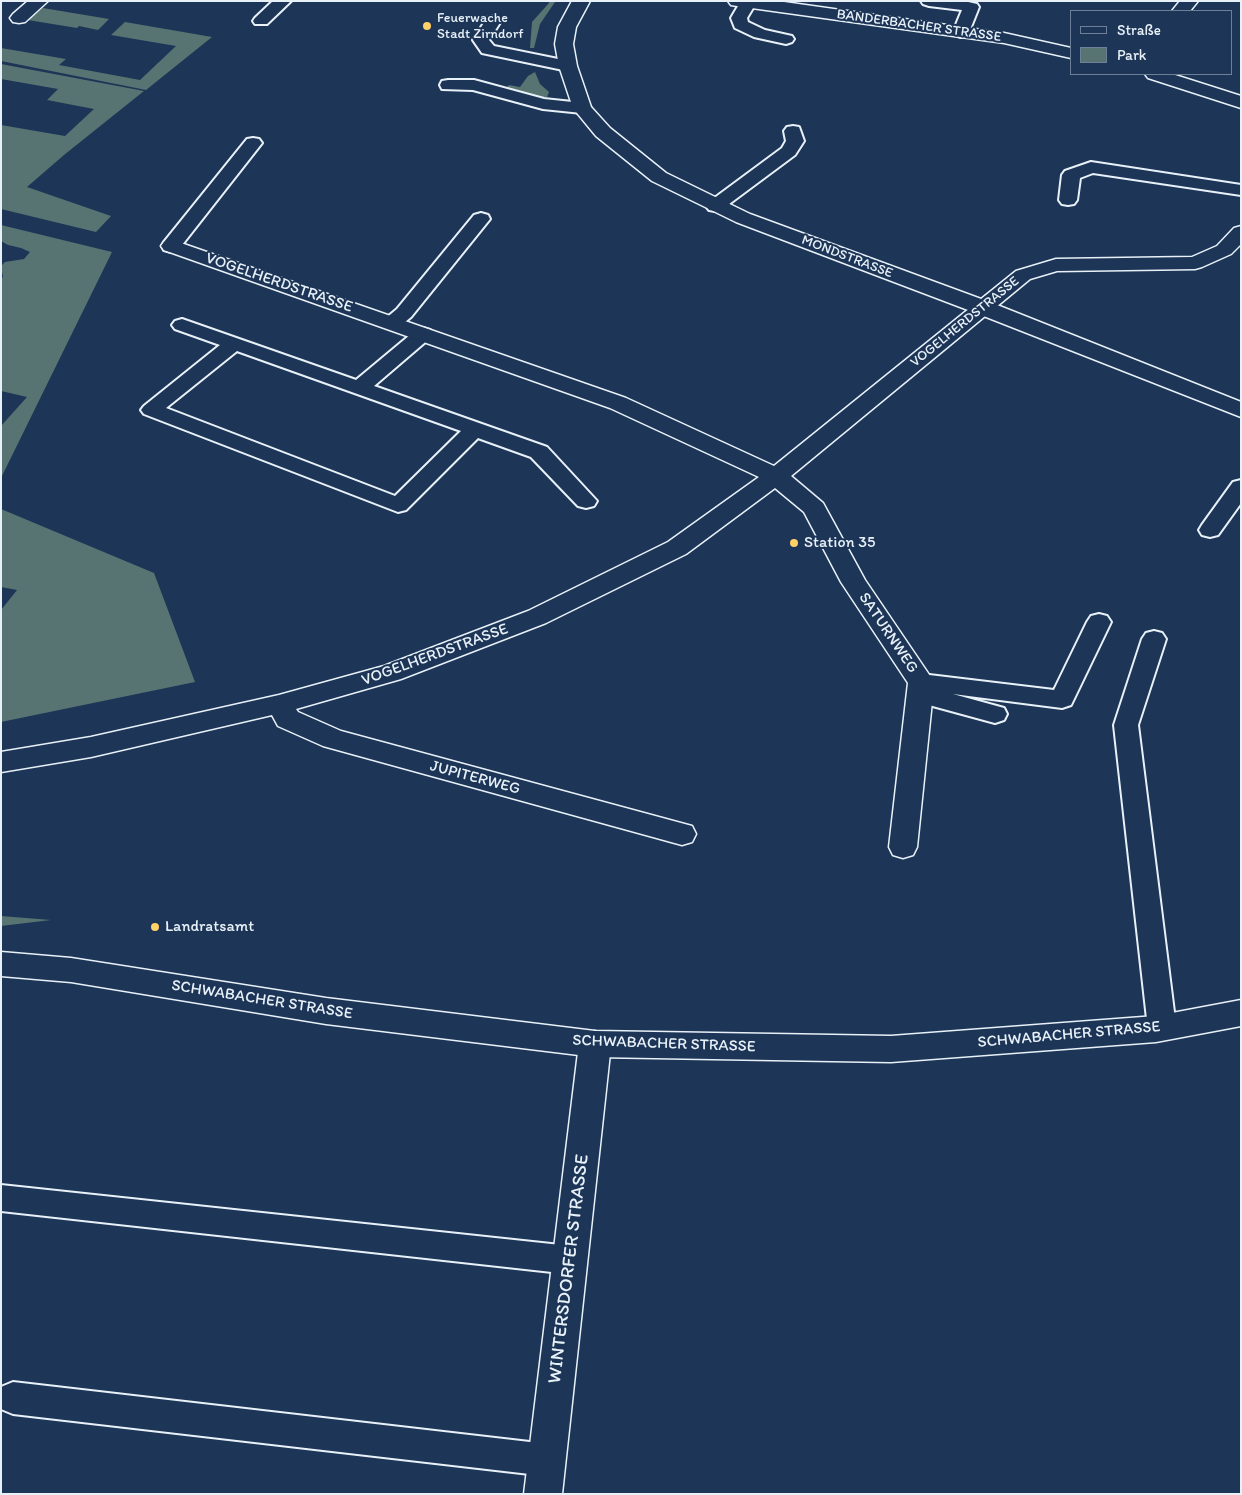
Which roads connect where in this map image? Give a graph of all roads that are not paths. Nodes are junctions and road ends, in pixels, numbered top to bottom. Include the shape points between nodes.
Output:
1 (39, 1) edge
2 (283, 1) edge
3 (581, 1) edge
4 (929, 1) edge
5 (987, 1) edge
6 (745, 2) edge
7 (19, 18) dead end
8 (261, 21) dead end
9 (493, 21) dead end
10 (967, 33) junction
11 (786, 39) dead end
12 (1070, 52) edge
13 (568, 66) junction
14 (1157, 75) edge
15 (448, 84) dead end
16 (1241, 102) edge
17 (582, 108) junction
18 (793, 131) dead end
19 (253, 143) dead end
20 (1241, 190) edge
21 (1068, 200) dead end
22 (715, 206) junction
23 (481, 219) dead end
24 (1241, 232) edge
25 (171, 246) joint
26 (984, 308) junction
27 (392, 323) junction
28 (182, 325) dead end
29 (423, 334) junction
30 (235, 343) junction
31 (359, 388) junction
32 (1241, 410) edge
33 (475, 429) junction
34 (776, 476) junction
35 (1241, 487) edge
36 (586, 501) dead end
37 (1210, 530) dead end
38 (1099, 622) dead end
39 (1154, 639) dead end
40 (920, 688) junction
41 (279, 704) junction
42 (995, 714) dead end
43 (1, 762) edge
44 (682, 834) dead end
45 (903, 847) dead end
46 (1, 964) edge
47 (1241, 1013) edge
48 (1162, 1028) junction
49 (595, 1044) junction
50 (1, 1198) edge
51 (570, 1260) junction
52 (13, 1398) dead end
53 (547, 1460) junction
54 (543, 1494) edge

1 - 7 street
2 - 8 lane
3 - 13 street, MONDSTRASSE via 567,27 564,44
4 - 10 lane via 971,7
5 - 10 lane
6 - 10 street, BANDERBACHER STRASSE
6 - 11 lane via 739,18 741,25 760,34
9 - 13 lane via 481,40 488,50
10 - 12 street, BANDERBACHER STRASSE
13 - 17 street, MONDSTRASSE
14 - 16 street
15 - 17 lane via 474,86 543,104
17 - 22 street, MONDSTRASSE via 603,132 658,177
18 - 22 lane via 795,141 789,152
19 - 25 lane
20 - 21 lane via 1091,167 1071,175
22 - 26 street, MONDSTRASSE
23 - 27 lane
24 - 26 street, VOGELHERDSTRASSE via 1224,250 1195,263 1056,265 1023,275
25 - 27 street, VOGELHERDSTRASSE
26 - 32 street, MONDSTRASSE
26 - 34 street, VOGELHERDSTRASSE
27 - 29 street, VOGELHERDSTRASSE
28 - 30 lane
29 - 31 lane
29 - 34 street, VOGELHERDSTRASSE via 618,403
30 - 31 lane
30 - 33 lane via 152,410 398,505
31 - 33 lane
33 - 36 lane via 539,452
34 - 40 street, SATURNWEG via 814,508 854,582
34 - 41 street, VOGELHERDSTRASSE via 677,548 537,617 392,673
35 - 37 lane
38 - 40 lane via 1062,699
39 - 48 lane via 1126,725
40 - 42 lane
40 - 45 street, SATURNWEG
41 - 43 street, VOGELHERDSTRASSE via 91,746
41 - 44 street, JUPITERWEG via 288,719 333,740
46 - 49 street, SCHWABACHER STRASSE via 70,970 326,1011
47 - 48 street, SCHWABACHER STRASSE
48 - 49 street, SCHWABACHER STRASSE via 891,1049
49 - 51 street, WINTERSDORFER STRASSE
50 - 51 lane
51 - 53 street, WINTERSDORFER STRASSE
52 - 53 lane
53 - 54 street, WINTERSDORFER STRASSE

